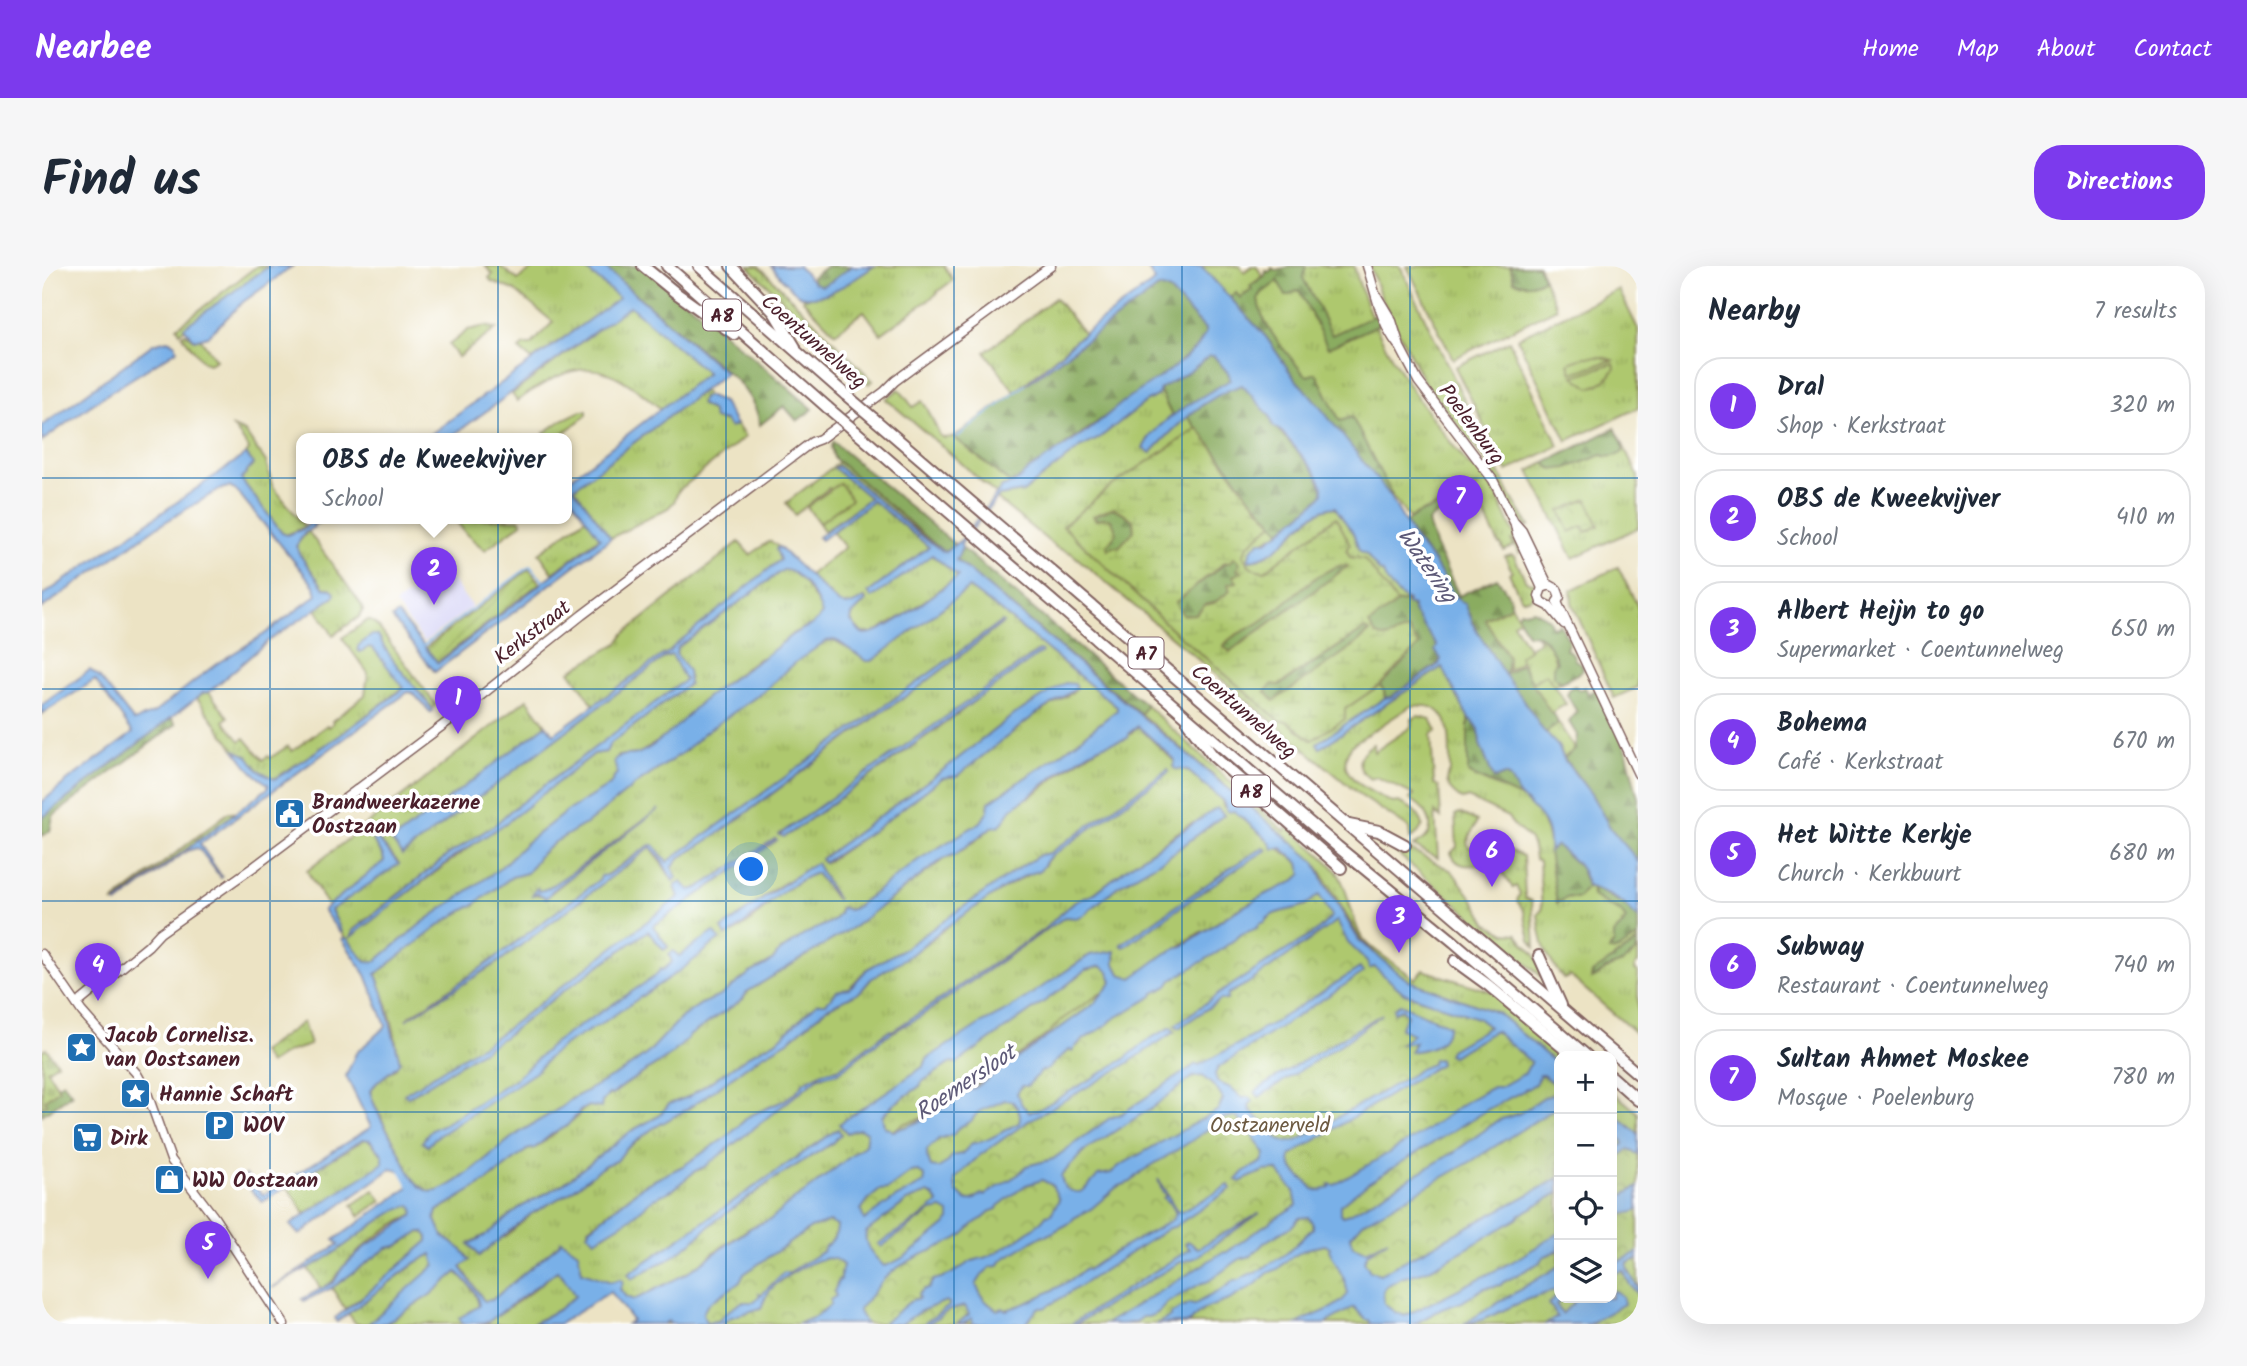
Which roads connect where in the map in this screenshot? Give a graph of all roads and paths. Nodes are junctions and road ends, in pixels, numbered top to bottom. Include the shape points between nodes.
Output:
1 (643, 266) edge
2 (667, 266) edge
3 (699, 266) edge
4 (731, 266) edge
5 (1051, 266) edge
6 (1367, 266) edge
7 (800, 356) junction
8 (776, 363) junction
9 (1545, 586) junction
10 (1553, 604) junction
11 (1173, 704) junction
12 (1638, 774) edge
13 (1347, 825) junction
14 (1405, 845) dead end
15 (1340, 868) dead end
16 (42, 954) edge
17 (1539, 956) dead end
18 (1455, 961) dead end
19 (76, 1004) junction
20 (1562, 1009) junction
21 (1567, 1051) edge
22 (1581, 1051) edge
23 (1638, 1074) edge
24 (1617, 1083) edge
25 (1638, 1100) edge
26 (284, 1324) edge

1 - 8 highway, A8
2 - 8 highway, Coentunnelweg / A8
3 - 7 highway, Coentunnelweg / A7
4 - 7 highway, A8 via 774,312
5 - 19 street, Kerkstraat via 160,933
6 - 9 street, Poelenburg via 1385,324 1418,381 1493,481 1522,531
7 - 13 highway, Coentunnelweg / A7, bridge
8 - 11 highway, Coentunnelweg / A8, bridge
9 - 10 street via 1539,599
9 - 10 street via 1559,591
10 - 12 street
11 - 15 highway, A8 via 1213,756
11 - 22 highway, Coentunnelweg / A8
13 - 14 highway via 1379,831
13 - 20 highway, Coentunnelweg / A7
16 - 19 street
17 - 20 highway
18 - 21 highway
19 - 26 street via 137,1074 171,1160
20 - 23 highway, Coentunnelweg / A7
24 - 25 highway

